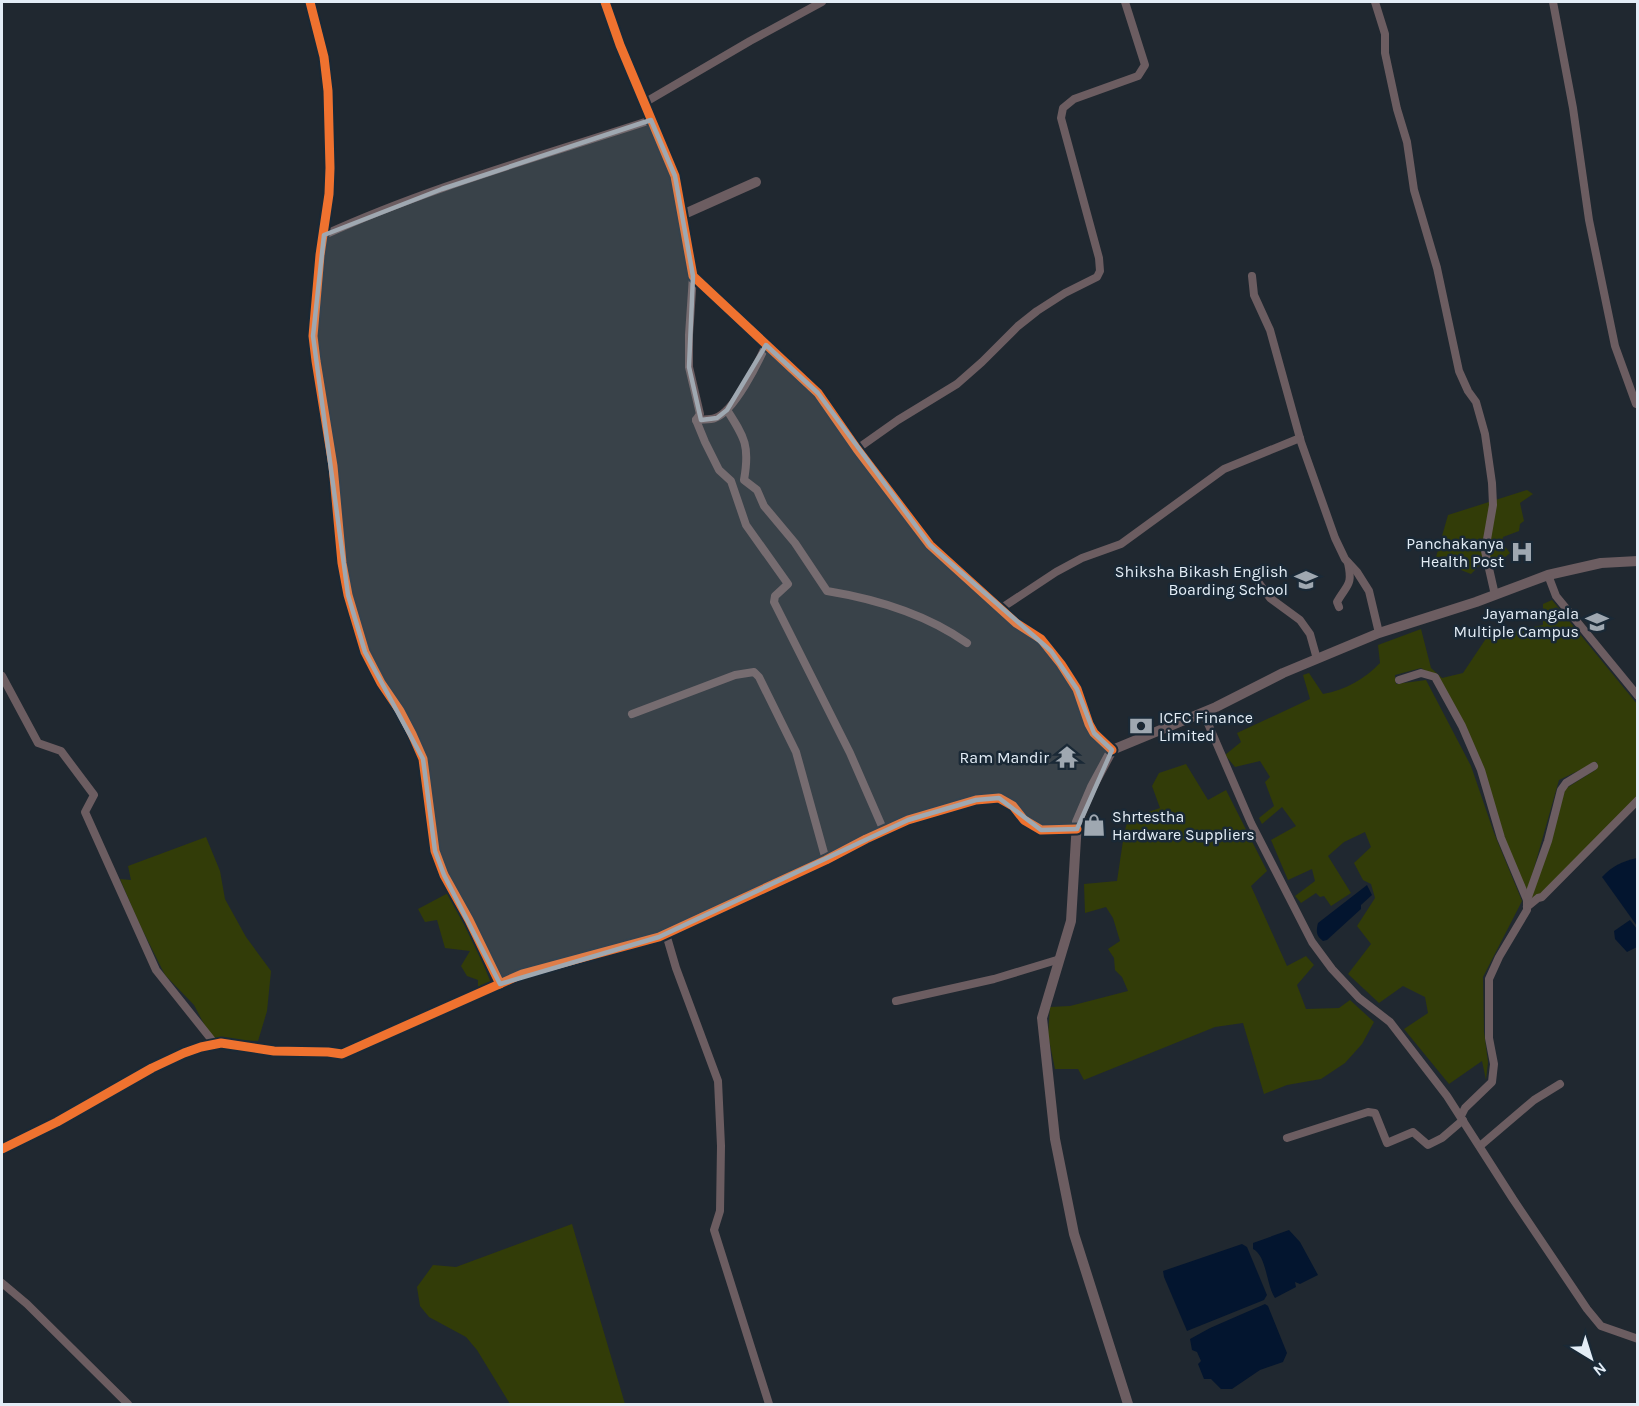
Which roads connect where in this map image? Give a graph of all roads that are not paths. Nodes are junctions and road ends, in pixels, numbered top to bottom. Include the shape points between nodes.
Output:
1 (310, 2) edge
2 (605, 2) edge
3 (822, 2) edge
4 (1125, 2) edge
5 (1375, 2) edge
6 (1553, 2) edge
7 (644, 103) junction
8 (651, 120) junction
9 (756, 182) dead end
10 (682, 215) junction
11 (324, 235) junction
12 (693, 276) junction
13 (1252, 276) dead end
14 (766, 345) junction
15 (1637, 406) edge
16 (727, 410) junction
17 (696, 420) junction
18 (1300, 438) junction
19 (857, 449) junction
20 (1638, 561) edge
21 (1348, 562) junction
22 (1548, 575) junction
23 (1259, 583) dead end
24 (1495, 595) junction
25 (1339, 607) dead end
26 (1000, 609) junction
27 (1379, 633) junction
28 (967, 643) dead end
29 (1317, 659) junction
30 (2, 676) edge
31 (1399, 680) dead end
32 (1638, 696) edge
33 (1203, 712) junction
34 (632, 714) dead end
35 (1112, 750) junction
36 (1594, 766) dead end
37 (1638, 800) edge
38 (1077, 829) junction
39 (884, 831) junction
40 (826, 860) junction
41 (1527, 904) junction
42 (666, 934) junction
43 (1060, 959) junction
44 (500, 984) junction
45 (896, 1001) dead end
46 (215, 1044) junction
47 (1560, 1084) dead end
48 (1462, 1118) junction
49 (1287, 1138) dead end
50 (1480, 1146) junction
51 (2, 1149) edge
52 (2, 1283) edge
53 (1638, 1339) edge
54 (128, 1404) edge
55 (769, 1404) edge
56 (1128, 1404) edge

1 - 11 street via 328,91 329,186
2 - 7 street
3 - 7 street
4 - 19 street via 1145,65 1142,72 1074,99 1063,108 1061,118 1099,258 1097,277 1038,311 957,384
5 - 24 street via 1385,34 1385,53 1407,142 1414,190 1437,268 1459,371 1476,402 1485,434 1493,505 1485,551
6 - 15 street via 1593,243 1615,346
7 - 8 street
8 - 10 street via 675,176
8 - 11 street via 453,186
9 - 10 street
10 - 12 street
11 - 44 street via 314,336 348,596 365,652 423,759 435,851 444,875
12 - 14 street
12 - 17 street via 689,367 700,414
13 - 18 street via 1254,295 1270,330
14 - 16 street
14 - 19 street via 818,393
16 - 17 street via 717,418
16 - 28 street via 745,441 748,460 744,480 757,490 764,506 827,591 909,612
17 - 39 street via 719,470 731,481 746,525 788,584 774,602 850,753
18 - 21 street via 1335,538
18 - 26 street via 1224,469 1121,544 1082,558
19 - 26 street via 930,545
20 - 22 street via 1601,563
21 - 25 street via 1350,582 1337,602
21 - 27 street via 1369,591
22 - 24 street
22 - 32 street via 1556,596
23 - 29 street via 1270,598 1300,620 1310,634
24 - 27 street
26 - 35 street via 1041,639 1061,664 1082,701 1089,724
27 - 29 street
29 - 33 street
30 - 46 street via 38,743 61,751 94,795 85,812 156,970
31 - 41 street via 1421,673 1435,677 1481,770 1501,838
33 - 35 street
33 - 48 street via 1251,823 1312,942 1359,998 1390,1022
34 - 40 street via 735,675 754,672 796,752
35 - 38 street via 1092,787
36 - 41 street via 1560,790
37 - 41 street via 1542,897
38 - 39 street via 1041,830 999,798 976,800
38 - 43 street via 1071,921
39 - 40 street
40 - 42 street
41 - 48 street via 1489,979 1492,1083 1465,1108
42 - 44 street via 522,974
42 - 55 street via 718,1082 720,1211 714,1230
43 - 45 street via 994,979
43 - 56 street via 1042,1018 1055,1139 1074,1234
44 - 46 street via 342,1054
46 - 51 street via 152,1068
47 - 50 street via 1534,1100
48 - 49 street via 1442,1138 1428,1145 1413,1132 1388,1143 1375,1113 1368,1112
48 - 50 street
50 - 53 street via 1587,1309 1601,1326
52 - 54 street

